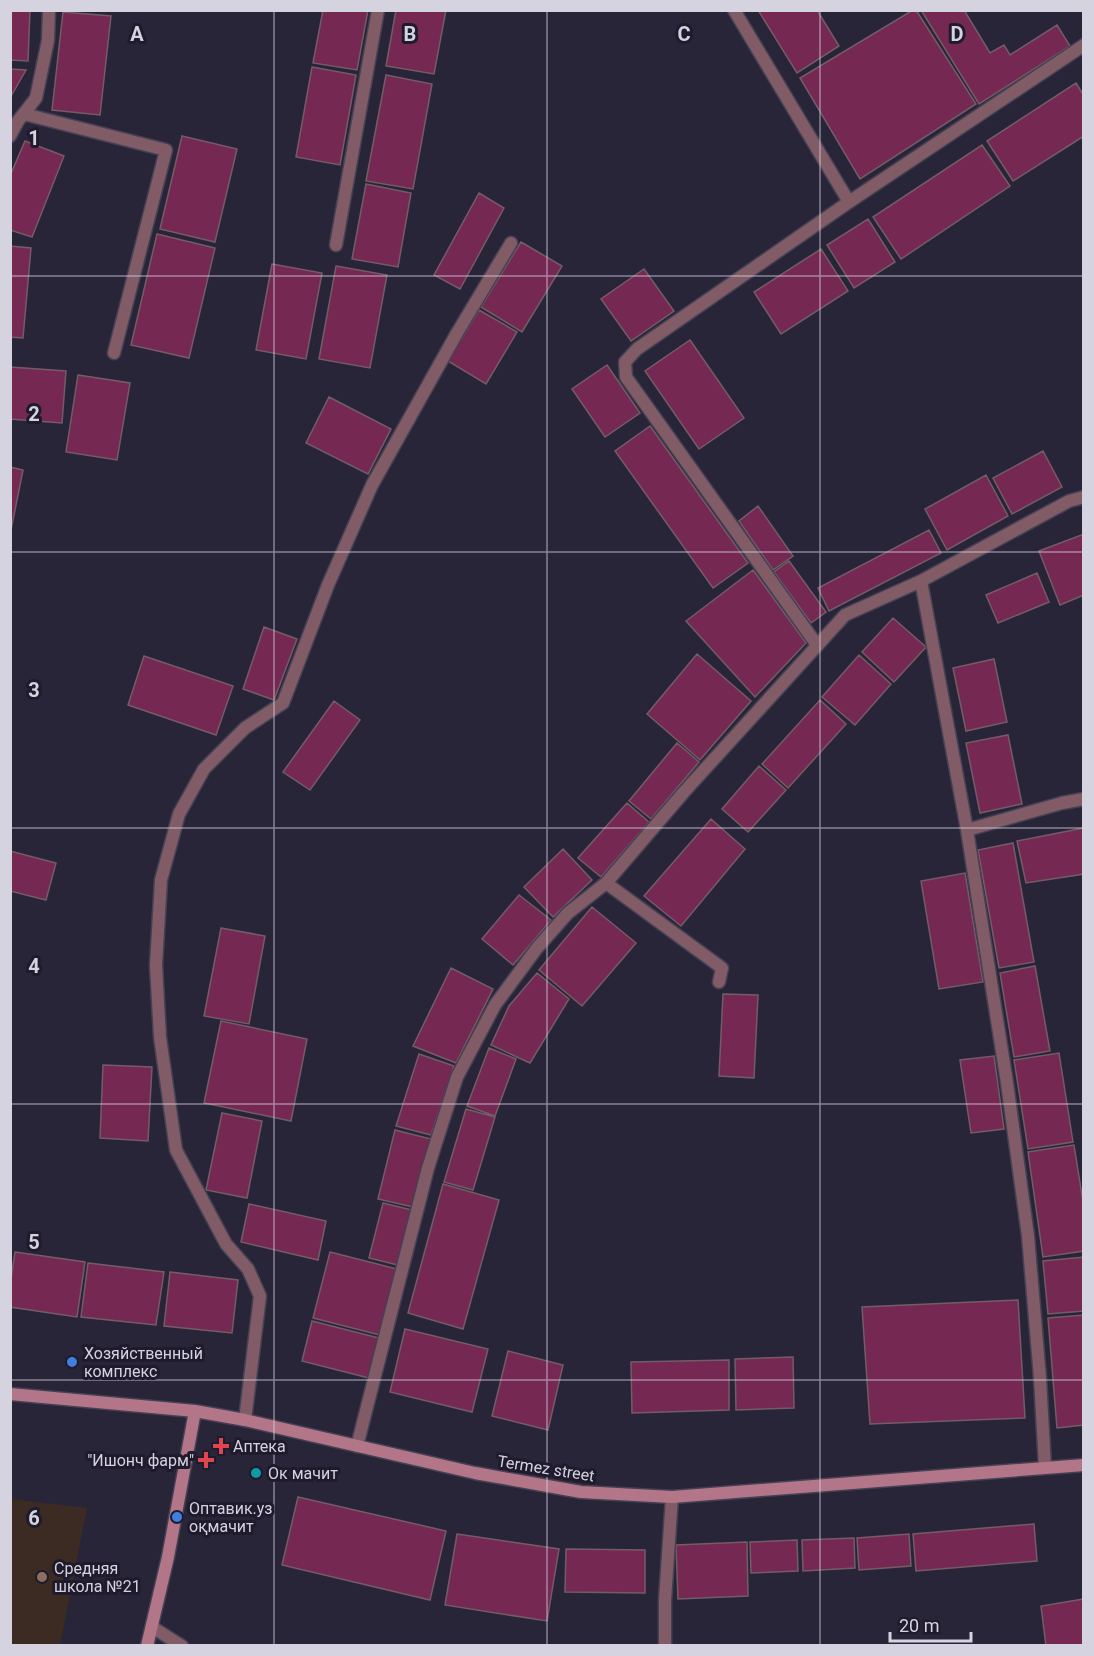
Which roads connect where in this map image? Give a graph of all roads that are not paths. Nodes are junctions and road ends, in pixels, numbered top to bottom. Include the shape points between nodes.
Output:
1 (49, 10) edge
2 (378, 10) edge
3 (734, 10) edge
4 (1083, 45) edge
5 (24, 114) junction
6 (10, 136) edge
7 (849, 202) junction
8 (511, 243) dead end
9 (336, 245) dead end
10 (114, 353) dead end
11 (1083, 497) edge
12 (921, 581) junction
13 (817, 645) junction
14 (1083, 799) edge
15 (966, 830) junction
16 (606, 883) junction
17 (719, 982) dead end
18 (10, 1394) edge
19 (195, 1411) junction
20 (245, 1420) junction
21 (357, 1446) junction
22 (1083, 1465) edge
23 (1044, 1467) junction
24 (672, 1497) junction
25 (152, 1627) junction
26 (147, 1646) edge
27 (182, 1646) edge
28 (665, 1646) edge

1 - 5 street via 48,40 36,98
2 - 9 street
3 - 7 street
4 - 7 street
5 - 6 street
5 - 10 street via 166,150
7 - 13 street via 637,349 626,362 626,377
8 - 20 street via 372,485 283,703 245,728 204,769 179,813 161,880 156,965 160,1037 176,1150 226,1244 248,1269 260,1296
11 - 12 street
12 - 13 street via 845,615
12 - 15 street
13 - 16 street
14 - 15 street
15 - 23 street via 1028,1236
16 - 17 street via 722,968
16 - 21 street via 568,913 537,948 495,1005 457,1077 428,1168
18 - 19 main road, Termez street
19 - 20 main road, Termez street
19 - 25 main road
20 - 21 main road, Termez street
21 - 24 main road, Termez street via 581,1492
22 - 23 main road, Termez street
23 - 24 main road, Termez street
24 - 28 street
25 - 26 main road
25 - 27 street

